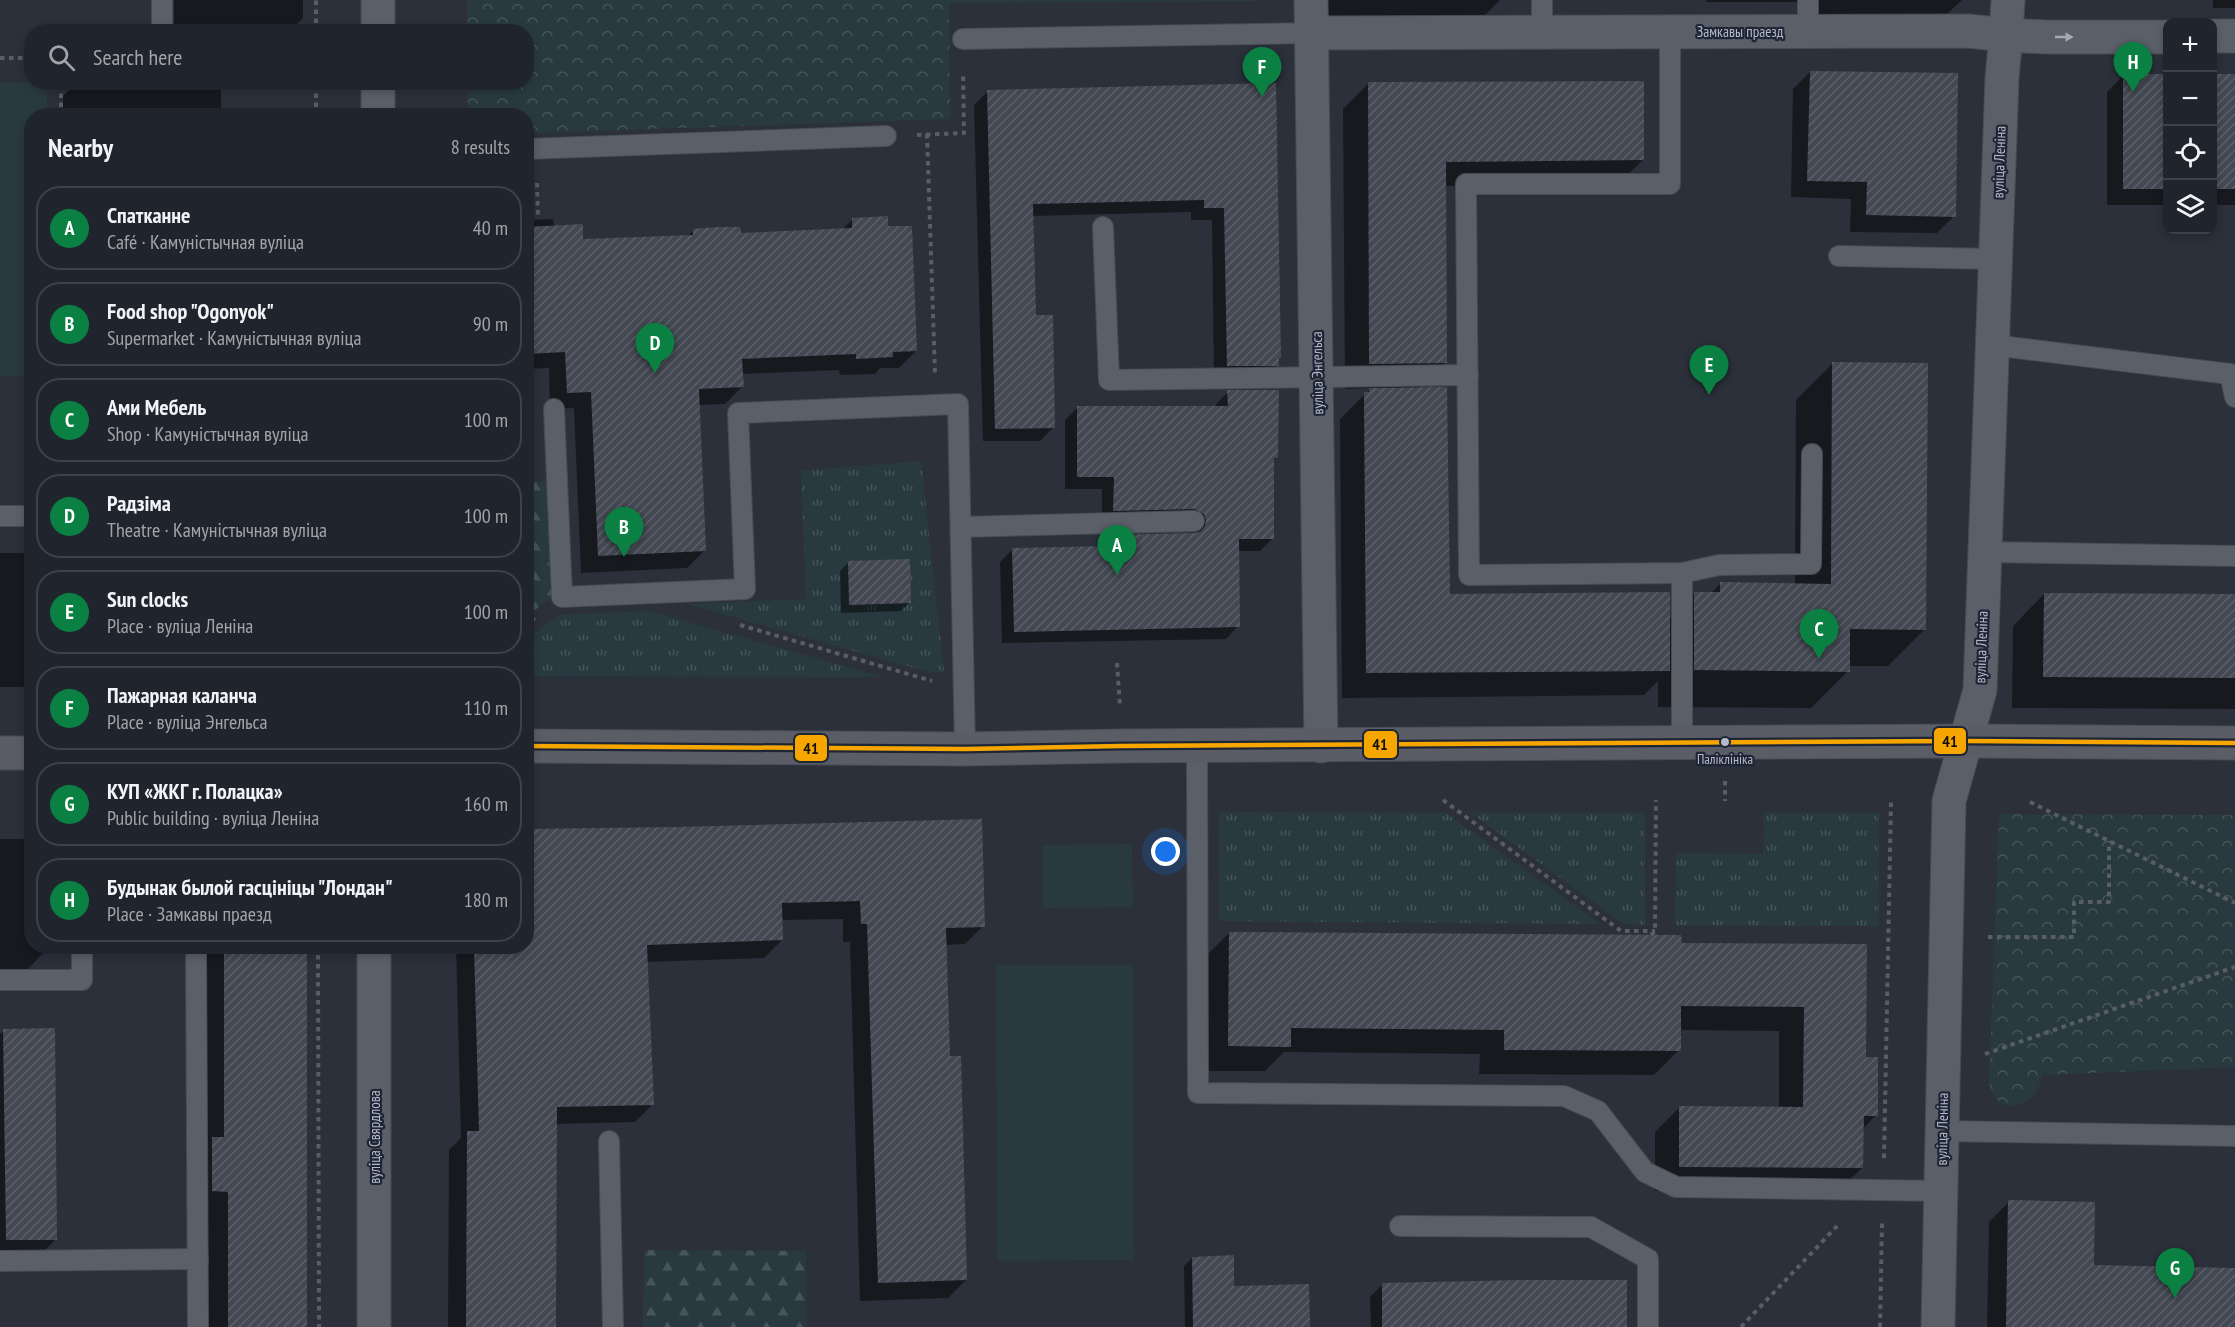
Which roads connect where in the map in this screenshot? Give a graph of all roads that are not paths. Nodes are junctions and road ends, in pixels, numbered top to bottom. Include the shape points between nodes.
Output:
1 (162, 0) edge
2 (378, 0) edge
3 (1311, 0) edge
4 (1542, 0) edge
5 (2008, 0) edge
6 (1808, 16) edge
7 (162, 24) edge
8 (378, 24) edge
9 (1542, 32) junction
10 (1670, 32) junction
11 (1312, 33) junction
12 (2006, 35) junction
13 (2217, 36) edge
14 (2235, 36) edge
15 (2163, 37) edge
16 (963, 39) road end
17 (378, 90) edge
18 (378, 108) edge
19 (886, 136) road end
20 (534, 148) edge
21 (1103, 227) dead end
22 (1839, 256) dead end
23 (1995, 259) junction
24 (1992, 345) junction
25 (1468, 375) junction
26 (1317, 377) junction
27 (2235, 397) edge
28 (554, 409) dead end
29 (1812, 454) dead end
30 (0, 516) edge
31 (24, 516) edge
32 (1194, 521) dead end
33 (961, 527) junction
34 (1985, 552) junction
35 (2235, 556) edge
36 (1682, 573) junction
37 (1966, 741) junction
38 (1682, 743) junction
39 (2235, 743) edge
40 (534, 746) edge
41 (1321, 746) junction
42 (1197, 747) junction
43 (965, 749) junction
44 (0, 753) edge
45 (24, 753) edge
46 (82, 954) edge
47 (196, 954) edge
48 (374, 954) edge
49 (0, 981) edge
50 (1942, 1131) junction
51 (2235, 1136) edge
52 (609, 1141) dead end
53 (1941, 1191) junction
54 (1400, 1226) dead end
55 (198, 1259) junction
56 (0, 1261) edge
57 (198, 1327) edge
58 (374, 1327) edge
59 (613, 1327) edge
60 (1648, 1327) edge
61 (1938, 1327) edge

1 - 7 lane
2 - 8 street
3 - 11 street, вуліца Энгельса
4 - 9 lane
5 - 12 street, вуліца Леніна
6 - 10 street, Замкавы праезд
6 - 12 street, Замкавы праезд
9 - 10 street, Замкавы праезд
9 - 11 street, Замкавы праезд
10 - 25 lane via 1670,184 1466,184
11 - 16 lane
11 - 26 street, вуліца Энгельса
12 -> 15 street, Замкавы праезд
12 - 23 street, вуліца Леніна
13 - 14 street
17 - 18 street
19 - 20 lane
21 - 26 lane via 1109,380
22 - 23 lane
23 - 24 street, вуліца Леніна
24 - 27 lane via 2230,374
24 - 34 street, вуліца Леніна
25 - 26 lane
25 - 36 lane via 1469,575
26 - 41 street, вуліца Энгельса
28 - 33 lane via 562,597 745,589 738,412 957,404
29 - 36 lane via 1811,564 1719,565
30 - 31 lane
32 - 33 lane
33 - 43 lane
34 - 35 lane
34 - 37 street, вуліца Леніна via 1980,690
36 - 38 lane
37 - 38 main road
37 - 39 main road
37 - 50 street, вуліца Леніна via 1949,801
38 - 41 main road
40 - 43 main road
41 - 42 main road
42 - 43 main road
42 - 53 lane via 1198,1093 1564,1096 1598,1111 1645,1172 1676,1187
44 - 45 main road
46 - 49 lane via 82,980
47 - 55 lane
48 - 58 street, вуліца Свярдлова
50 - 51 lane
50 - 53 street, вуліца Леніна
52 - 59 lane
53 - 61 street, вуліца Леніна
54 - 60 lane via 1591,1227 1648,1259
55 - 56 lane
55 - 57 lane

